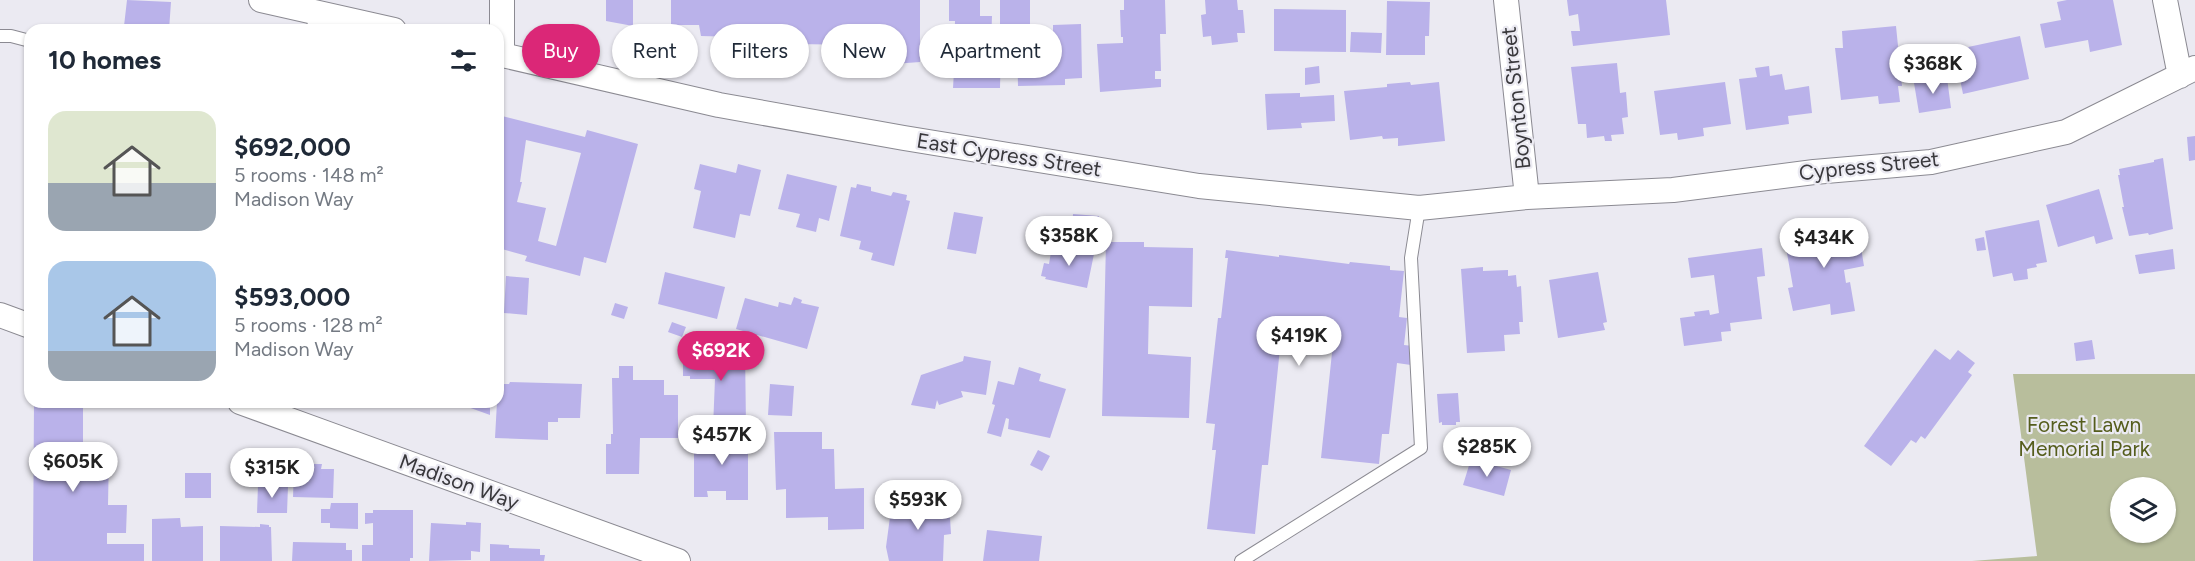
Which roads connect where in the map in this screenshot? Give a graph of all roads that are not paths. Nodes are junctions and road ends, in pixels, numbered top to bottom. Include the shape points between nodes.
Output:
1 (261, 0) edge
2 (502, 0) edge
3 (1506, 0) edge
4 (2165, 0) edge
5 (314, 21) edge
6 (341, 24) edge
7 (501, 24) edge
8 (0, 36) edge
9 (24, 39) edge
10 (504, 55) edge
11 (2188, 72) edge
12 (1527, 197) junction
13 (1419, 208) junction
14 (1, 319) edge
15 (24, 325) edge
16 (257, 408) edge
17 (678, 561) edge
18 (1241, 561) edge

1 - 5 street
2 - 7 street
3 - 12 street, Boynton Street
4 - 11 street
5 - 6 street
8 - 9 lane
10 - 13 street, East Cypress Street via 719,105 904,138 1199,186
11 - 12 street, Cypress Street via 2066,132 1931,162 1673,190
12 - 13 street, East Cypress Street
13 - 18 lane via 1411,258 1421,448
14 - 15 street
16 - 17 street, Madison Way

